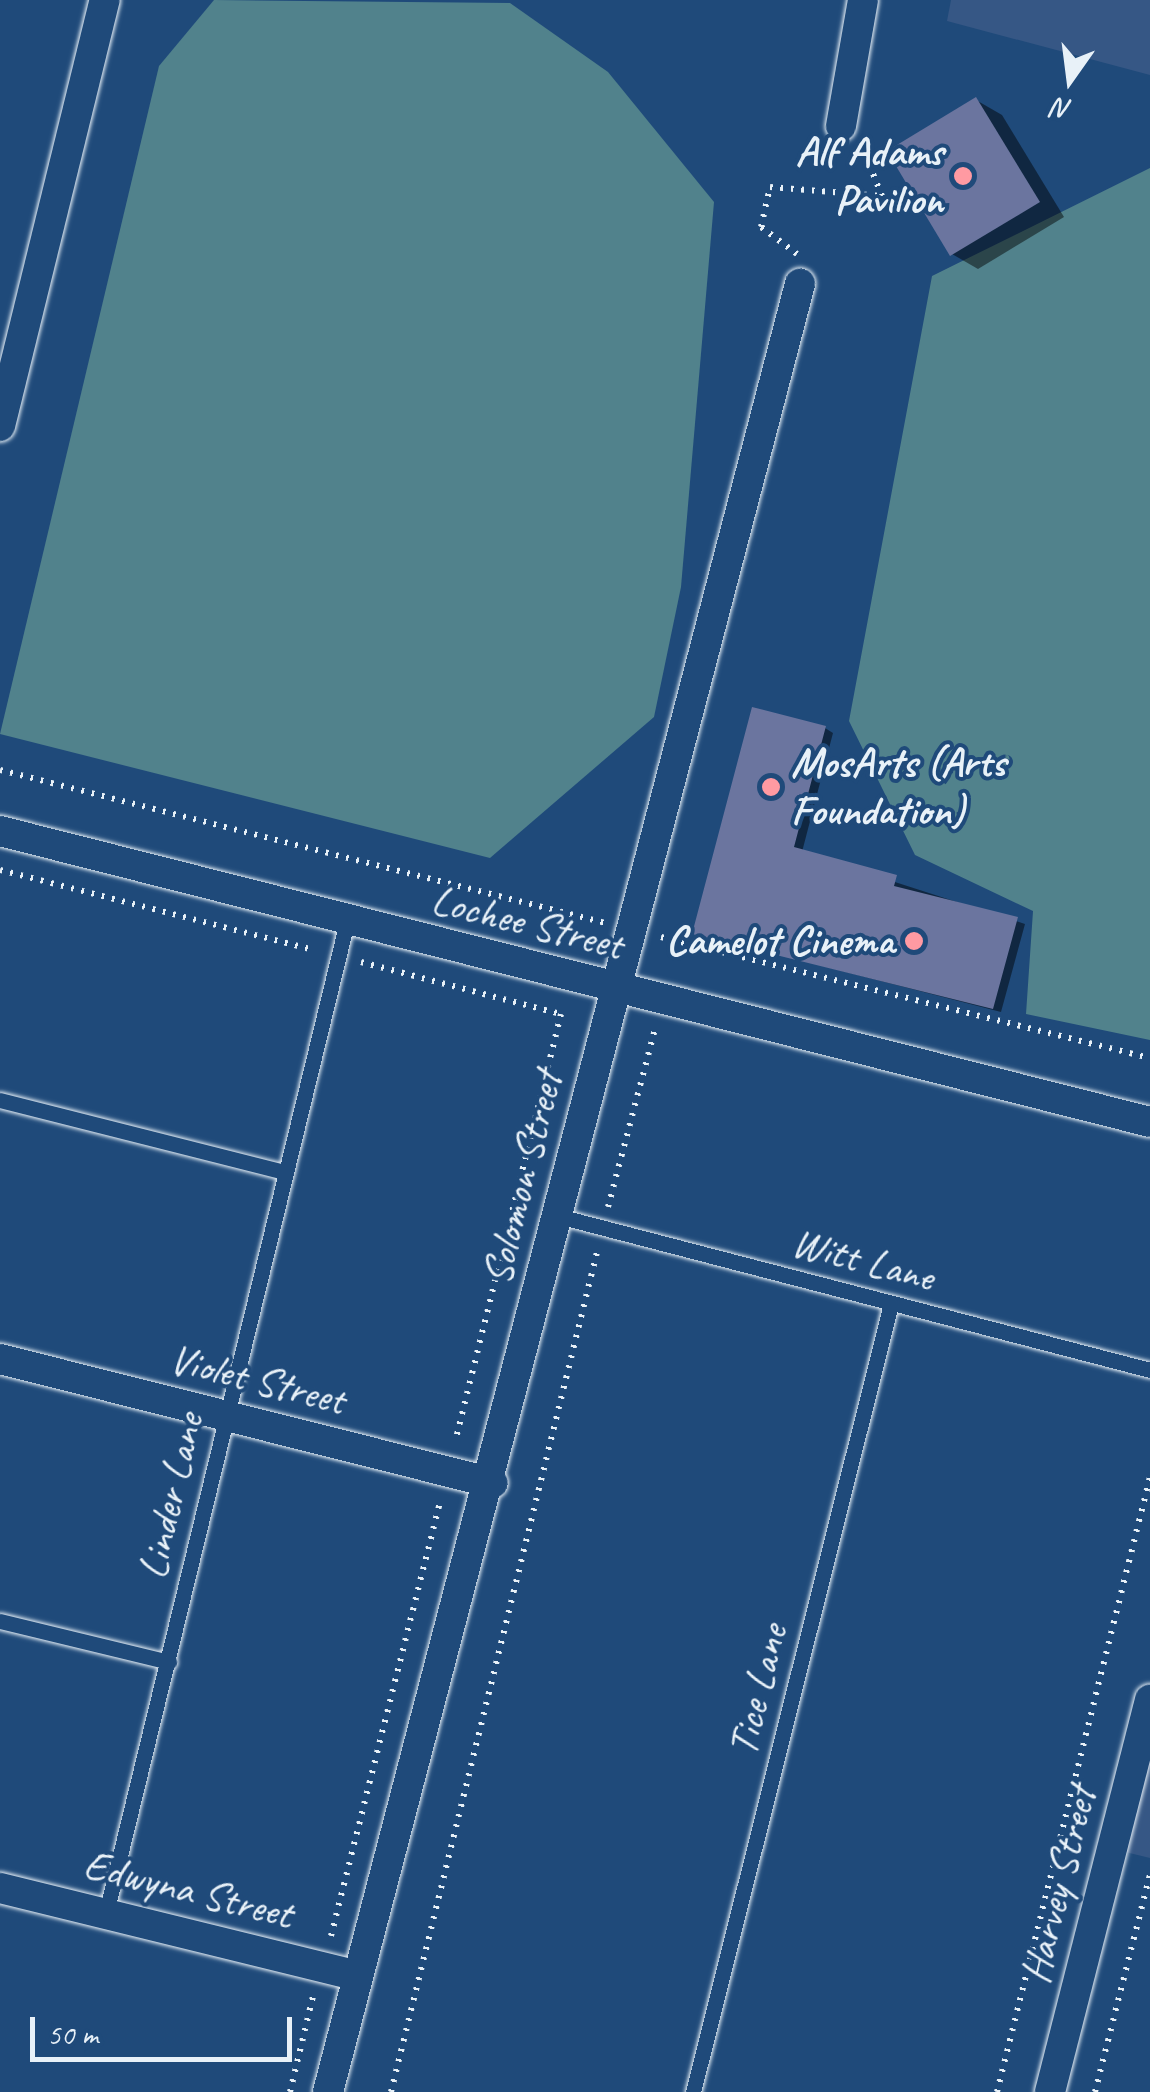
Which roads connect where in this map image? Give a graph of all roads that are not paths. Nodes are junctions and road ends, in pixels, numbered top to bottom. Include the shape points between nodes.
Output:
1 (105, 0) edge
2 (864, 0) edge
3 (841, 126) road end
4 (800, 284) road end
5 (0, 426) edge
6 (0, 831) edge
7 (348, 921) junction
8 (612, 989) junction
9 (0, 1100) edge
10 (1150, 1122) edge
11 (285, 1172) junction
12 (558, 1216) junction
13 (891, 1304) junction
14 (0, 1359) edge
15 (1150, 1370) edge
16 (225, 1416) junction
17 (493, 1483) junction
18 (0, 1622) edge
19 (169, 1662) junction
20 (1150, 1700) edge
21 (0, 1888) edge
22 (106, 1913) junction
23 (355, 1975) junction
24 (328, 2092) edge
25 (693, 2092) edge
26 (1050, 2092) edge

1 - 5 street
2 - 3 street
4 - 8 street, Solomon Street
6 - 7 street, Lochee Street
7 - 8 street, Lochee Street
7 - 11 lane, Linder Lane
8 - 10 street, Lochee Street
8 - 12 street, Solomon Street
9 - 11 lane
11 - 16 lane, Linder Lane
12 - 13 lane, Witt Lane
12 - 17 street, Solomon Street
13 - 15 lane, Witt Lane
13 - 25 lane, Tice Lane
14 - 16 street, Violet Street
16 - 17 street, Violet Street
16 - 19 lane, Linder Lane
17 - 23 street, Solomon Street
18 - 19 lane
19 - 22 lane, Linder Lane
20 - 26 street, Harvey Street
21 - 22 street, Edwyna Street
22 - 23 street, Edwyna Street
23 - 24 street, Solomon Street

